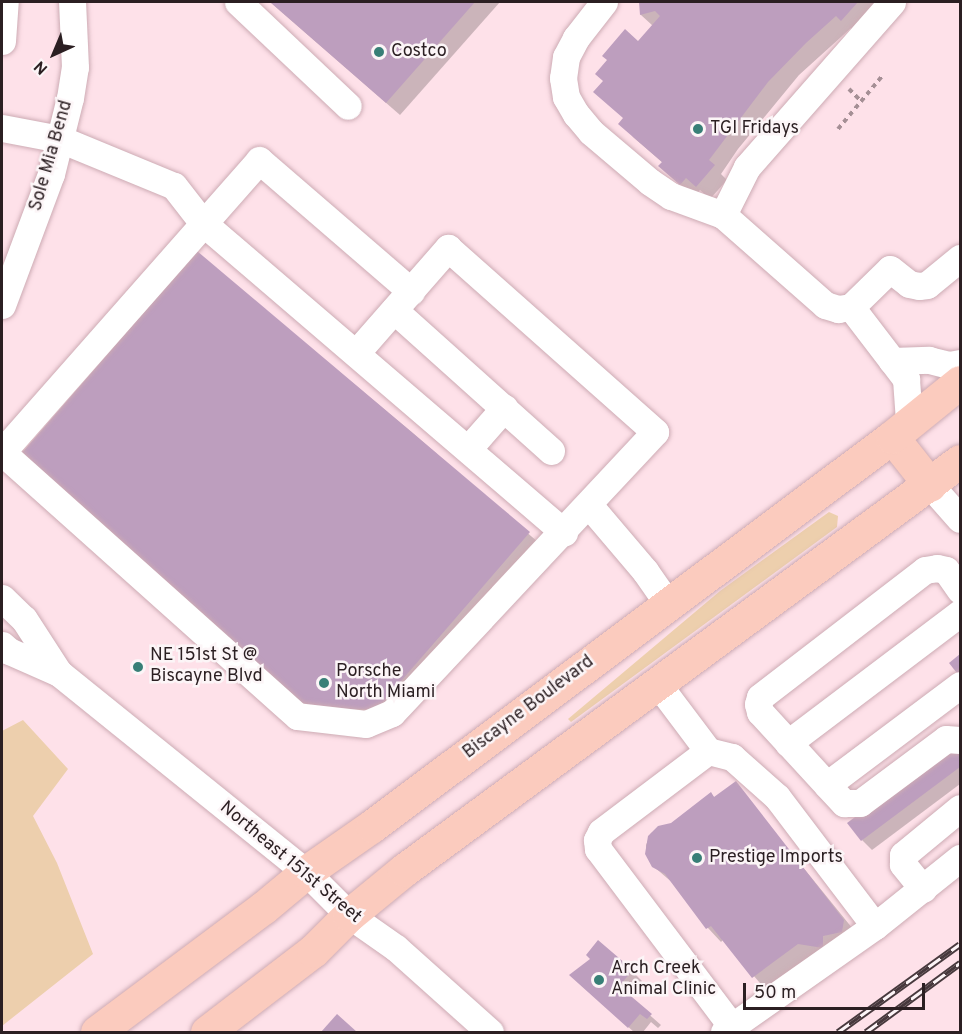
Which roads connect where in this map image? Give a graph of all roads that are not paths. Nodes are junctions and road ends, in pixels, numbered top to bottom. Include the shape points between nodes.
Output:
1 (5, 2) edge
2 (72, 2) edge
3 (238, 2) edge
4 (604, 2) edge
5 (892, 2) edge
6 (2, 41) edge
7 (348, 106) dead end
8 (2, 128) edge
9 (60, 139) junction
10 (723, 215) junction
11 (202, 222) junction
12 (960, 258) edge
13 (402, 300) junction
14 (2, 305) edge
15 (851, 308) junction
16 (356, 353) junction
17 (892, 361) junction
18 (960, 363) edge
19 (960, 382) edge
20 (504, 408) junction
21 (900, 429) junction
22 (468, 449) junction
23 (550, 451) dead end
24 (960, 461) edge
25 (930, 485) junction
26 (589, 505) junction
27 (960, 519) edge
28 (564, 532) junction
29 (960, 590) edge
30 (2, 598) edge
31 (668, 604) junction
32 (960, 613) edge
33 (2, 645) edge
34 (59, 673) junction
35 (657, 683) junction
36 (960, 685) edge
37 (960, 740) edge
38 (788, 743) junction
39 (708, 751) junction
40 (827, 785) junction
41 (960, 808) edge
42 (960, 858) edge
43 (306, 872) junction
44 (923, 889) junction
45 (349, 915) junction
46 (875, 926) junction
47 (728, 1030) edge
48 (97, 1032) edge
49 (207, 1032) edge
50 (490, 1032) edge

1 - 6 street
2 - 9 street, Sole Mia Bend via 75,67
3 - 7 street
4 - 10 street via 566,57 566,96 576,114 591,132 650,182 671,196
5 - 10 street via 747,167
8 - 9 street
9 - 11 street via 174,186
9 - 14 street, Sole Mia Bend via 51,174
10 - 15 street via 825,305
11 - 13 street via 259,160
11 - 16 street
11 - 28 street via 2,452 297,716 366,724 392,713
12 - 15 street via 927,285 909,284 890,269
13 - 16 street
13 - 20 street
13 - 26 street via 448,248 655,432
15 - 17 street
16 - 22 street
17 - 18 street
17 - 21 street via 906,379
19 - 21 main road, Biscayne Boulevard
20 - 22 street
20 - 23 street
21 - 25 main road
21 - 31 main road, Biscayne Boulevard
22 - 28 street
24 - 25 main road
25 - 27 street
25 - 35 main road
26 - 28 street
26 - 31 street
29 - 38 street via 946,570 925,570 760,697 760,712
30 - 34 street, Northeast 151st Street via 24,619
31 - 43 main road, Biscayne Boulevard
32 - 38 street
33 - 34 street, Northeast 151st Street
34 - 43 street, Northeast 151st Street
35 - 39 street
35 - 45 main road
36 - 40 street
37 - 40 street via 946,739 860,803 844,803
38 - 40 street
39 - 46 street via 732,758 777,797
39 - 47 street via 601,832 597,840 598,849
41 - 44 street via 903,855 903,864
42 - 44 street
43 - 45 street, Northeast 151st Street
43 - 48 main road, Biscayne Boulevard
44 - 46 street
45 - 49 main road via 313,951
45 - 50 street, Northeast 151st Street via 396,948
46 - 47 street

